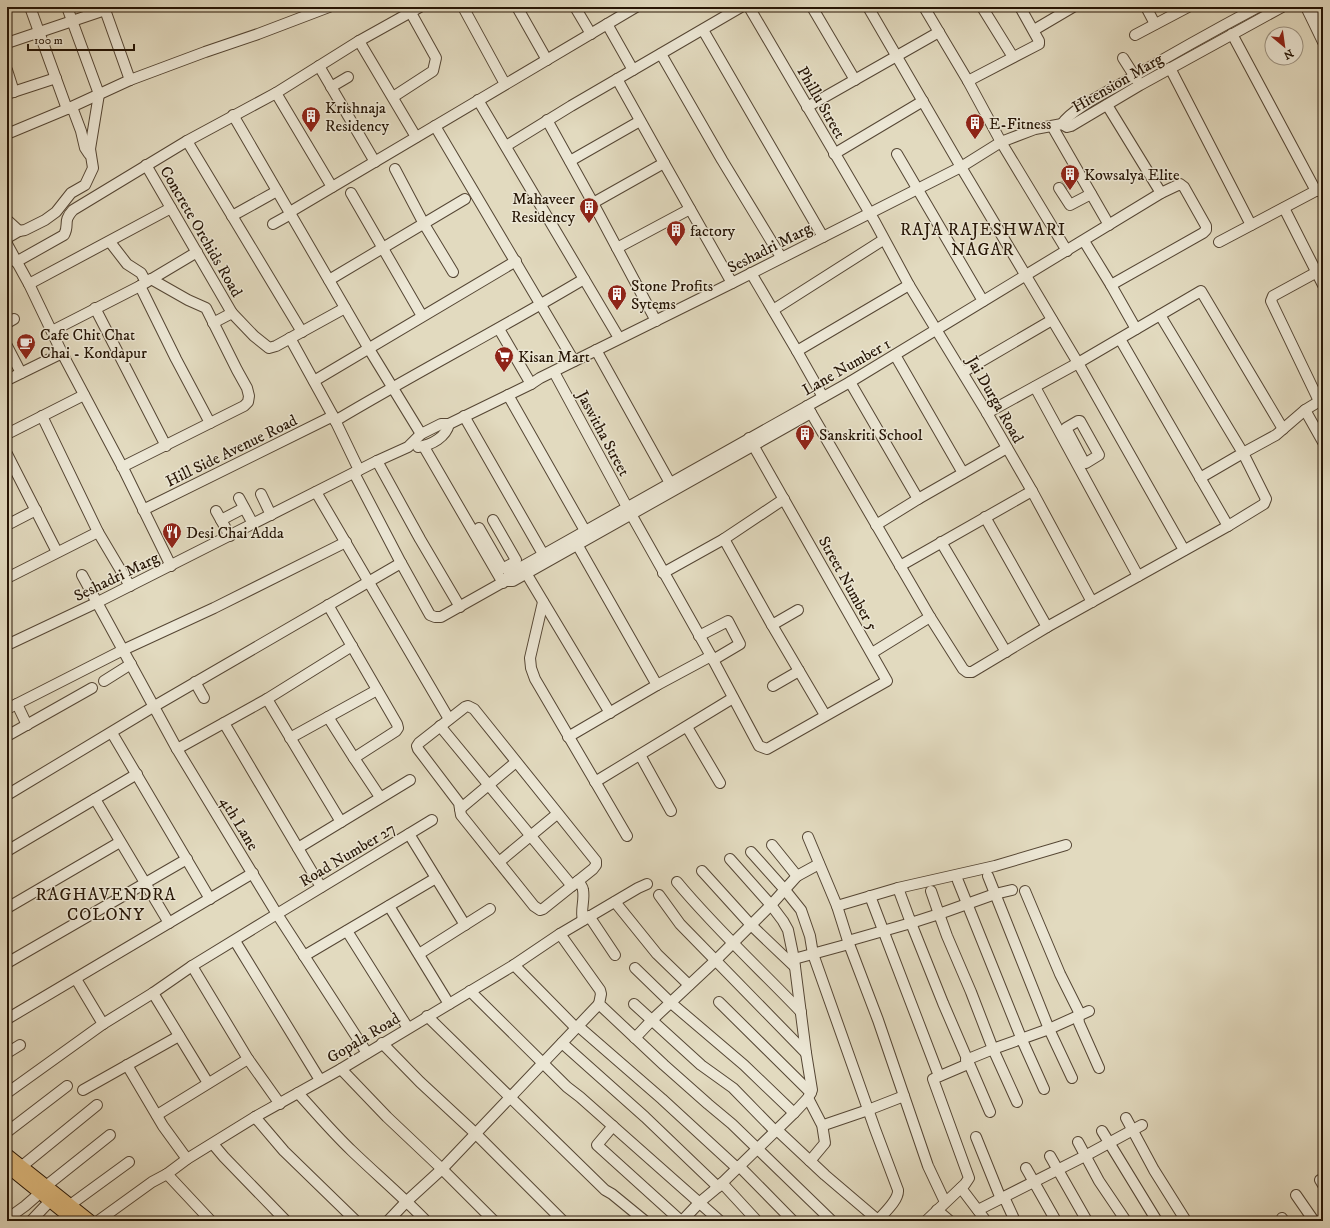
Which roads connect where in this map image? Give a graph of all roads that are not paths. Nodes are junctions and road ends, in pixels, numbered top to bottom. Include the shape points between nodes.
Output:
1 (30, 7) edge
2 (67, 7) edge
3 (329, 7) edge
4 (420, 7) edge
5 (463, 7) edge
6 (517, 7) edge
7 (575, 7) edge
8 (634, 7) edge
9 (741, 7) edge
10 (749, 7) edge
11 (812, 7) edge
12 (868, 7) edge
13 (924, 7) edge
14 (982, 7) edge
15 (1020, 7) edge
16 (1072, 7) edge
17 (1146, 7) edge
18 (1188, 7) edge
19 (1258, 7) edge
20 (1282, 7) edge
21 (1306, 7) edge
22 (1315, 7) edge
23 (105, 9) edge
24 (410, 13) junction
25 (73, 22) junction
26 (1323, 23) edge
27 (607, 24) junction
28 (1155, 24) junction
29 (703, 30) junction
30 (1034, 30) junction
31 (939, 32) junction
32 (39, 33) junction
33 (591, 34) junction
34 (1136, 34) dead end
35 (1232, 34) junction
36 (359, 41) junction
37 (1323, 42) edge
38 (7, 43) edge
39 (661, 54) junction
40 (897, 56) junction
41 (1013, 57) junction
42 (1123, 58) dead end
43 (337, 59) dead end
44 (547, 60) junction
45 (319, 66) junction
46 (1170, 68) junction
47 (7, 70) edge
48 (633, 70) junction
49 (1134, 76) junction
50 (348, 77) dead end
51 (56, 78) junction
52 (617, 79) junction
53 (130, 80) junction
54 (855, 80) junction
55 (968, 80) junction
56 (505, 84) junction
57 (332, 85) junction
58 (1140, 86) junction
59 (10, 93) edge
60 (276, 93) junction
61 (100, 94) junction
62 (393, 97) junction
63 (478, 100) junction
64 (923, 101) junction
65 (1107, 105) junction
66 (807, 107) junction
67 (70, 108) junction
68 (233, 115) junction
69 (547, 120) junction
70 (640, 121) junction
71 (1057, 125) junction
72 (435, 126) junction
73 (7, 134) edge
74 (416, 137) junction
75 (187, 141) junction
76 (1001, 142) junction
77 (506, 146) junction
78 (834, 154) junction
79 (896, 154) dead end
80 (91, 156) junction
81 (570, 161) junction
82 (375, 162) junction
83 (664, 163) junction
84 (146, 165) junction
85 (961, 167) junction
86 (395, 170) dead end
87 (332, 187) junction
88 (1059, 188) dead end
89 (917, 189) junction
90 (1319, 189) edge
91 (277, 191) junction
92 (351, 192) dead end
93 (1087, 192) junction
94 (1161, 194) junction
95 (466, 199) dead end
96 (593, 203) junction
97 (171, 208) junction
98 (1284, 208) junction
99 (690, 209) junction
100 (290, 213) junction
101 (869, 213) junction
102 (232, 216) junction
103 (7, 220) edge
104 (273, 224) dead end
105 (424, 224) junction
106 (1110, 225) junction
107 (1251, 225) junction
108 (19, 231) junction
109 (823, 237) junction
110 (7, 238) edge
111 (883, 240) junction
112 (1084, 241) junction
113 (110, 242) junction
114 (1219, 242) dead end
115 (7, 244) edge
116 (617, 248) junction
117 (382, 249) junction
118 (1067, 251) junction
119 (197, 252) junction
120 (781, 257) junction
121 (516, 261) junction
122 (16, 262) junction
123 (453, 272) dead end
124 (1317, 272) junction
125 (751, 273) junction
126 (1026, 276) junction
127 (584, 279) junction
128 (329, 280) junction
129 (146, 282) junction
130 (732, 283) junction
131 (29, 284) junction
132 (909, 285) junction
133 (1111, 285) junction
134 (1323, 285) edge
135 (983, 301) junction
136 (541, 304) junction
137 (95, 308) junction
138 (345, 308) junction
139 (773, 310) junction
140 (232, 313) junction
141 (1160, 315) junction
142 (422, 316) junction
143 (656, 320) junction
144 (1052, 320) junction
145 (213, 323) junction
146 (499, 329) junction
147 (937, 329) junction
148 (1136, 329) junction
149 (52, 331) junction
150 (302, 332) junction
151 (290, 338) junction
152 (619, 338) junction
153 (1120, 338) junction
154 (7, 346) edge
155 (368, 349) junction
156 (596, 350) junction
157 (797, 351) junction
158 (62, 353) junction
159 (895, 355) junction
160 (574, 361) junction
161 (1078, 363) junction
162 (554, 372) junction
163 (963, 372) junction
164 (21, 373) junction
165 (7, 380) edge
166 (314, 381) junction
167 (850, 382) junction
168 (532, 384) junction
169 (1035, 387) junction
170 (392, 388) junction
171 (84, 395) junction
172 (508, 395) junction
173 (823, 397) junction
174 (1321, 400) edge
175 (809, 410) junction
176 (1305, 410) junction
177 (987, 413) junction
178 (42, 416) junction
179 (464, 416) junction
180 (334, 419) junction
181 (210, 424) junction
182 (449, 424) junction
183 (1283, 429) junction
184 (7, 434) edge
185 (421, 434) junction
186 (1066, 436) junction
187 (752, 442) junction
188 (1323, 442) edge
189 (166, 446) junction
190 (424, 446) junction
191 (408, 447) junction
192 (1007, 448) junction
193 (1242, 453) junction
194 (7, 454) edge
195 (1078, 458) junction
196 (377, 462) junction
197 (122, 467) junction
198 (357, 472) junction
199 (963, 473) junction
200 (1200, 478) junction
201 (670, 483) junction
202 (1032, 491) junction
203 (316, 492) junction
204 (261, 494) dead end
205 (239, 498) dead end
206 (784, 499) junction
207 (918, 500) junction
208 (244, 508) junction
209 (36, 510) junction
210 (143, 510) junction
211 (629, 511) junction
212 (271, 515) junction
213 (985, 517) junction
214 (493, 520) dead end
215 (7, 524) edge
216 (253, 524) junction
217 (876, 525) junction
218 (1228, 526) junction
219 (479, 528) dead end
220 (98, 532) junction
221 (587, 534) junction
222 (230, 536) junction
223 (503, 537) junction
224 (724, 539) junction
225 (575, 541) junction
226 (346, 542) junction
227 (941, 542) junction
228 (486, 547) junction
229 (1184, 550) junction
230 (57, 552) junction
231 (543, 554) junction
232 (401, 562) junction
233 (170, 566) junction
234 (900, 566) junction
235 (524, 570) junction
236 (662, 573) junction
237 (82, 575) dead end
238 (1138, 576) junction
239 (7, 578) edge
240 (369, 581) junction
241 (504, 582) junction
242 (130, 586) junction
243 (543, 602) junction
244 (1092, 602) junction
245 (96, 603) junction
246 (328, 605) junction
247 (460, 607) junction
248 (798, 610) dead end
249 (930, 617) junction
250 (772, 625) junction
251 (1047, 627) junction
252 (699, 636) junction
253 (7, 645) edge
254 (352, 646) junction
255 (123, 650) junction
256 (1006, 652) junction
257 (872, 653) junction
258 (712, 658) junction
259 (131, 664) junction
260 (799, 671) junction
261 (104, 681) dead end
262 (195, 682) junction
263 (657, 685) junction
264 (773, 686) dead end
265 (92, 688) dead end
266 (377, 690) junction
267 (204, 698) dead end
268 (734, 698) junction
269 (267, 699) junction
270 (17, 704) junction
271 (153, 707) junction
272 (7, 709) edge
273 (610, 713) junction
274 (825, 715) junction
275 (328, 717) junction
276 (224, 723) junction
277 (445, 723) junction
278 (27, 725) junction
279 (687, 727) junction
280 (112, 732) junction
281 (7, 736) edge
282 (568, 737) junction
283 (290, 738) junction
284 (177, 749) junction
285 (640, 755) junction
286 (354, 758) junction
287 (516, 762) junction
288 (137, 774) junction
289 (410, 780) dead end
290 (595, 782) junction
291 (720, 783) dead end
292 (489, 785) junction
293 (7, 795) edge
294 (380, 797) junction
295 (94, 799) junction
296 (460, 809) junction
297 (671, 811) dead end
298 (557, 814) junction
299 (432, 820) dead end
300 (341, 822) junction
301 (409, 834) junction
302 (531, 836) junction
303 (627, 836) dead end
304 (808, 837) dead end
305 (120, 842) junction
306 (772, 845) dead end
307 (1066, 845) dead end
308 (298, 848) junction
309 (7, 851) edge
310 (751, 852) dead end
311 (187, 859) junction
312 (730, 859) dead end
313 (499, 862) junction
314 (819, 864) junction
315 (702, 871) dead end
316 (253, 873) junction
317 (797, 876) junction
318 (988, 876) dead end
319 (436, 878) junction
320 (958, 881) dead end
321 (677, 882) dead end
322 (145, 883) junction
323 (647, 884) dead end
324 (572, 886) junction
325 (321, 887) junction
326 (898, 888) junction
327 (785, 890) junction
328 (1012, 890) dead end
329 (931, 891) dead end
330 (1025, 891) dead end
331 (995, 894) junction
332 (659, 895) dead end
333 (870, 896) junction
334 (210, 899) junction
335 (615, 902) junction
336 (966, 904) junction
337 (771, 905) junction
338 (389, 906) junction
339 (837, 906) junction
340 (7, 908) edge
341 (490, 909) dead end
342 (277, 914) junction
343 (939, 914) junction
344 (586, 918) junction
345 (911, 923) junction
346 (169, 924) junction
347 (465, 925) junction
348 (750, 925) junction
349 (347, 931) junction
350 (883, 932) junction
351 (560, 934) junction
352 (235, 941) junction
353 (732, 943) junction
354 (848, 943) junction
355 (419, 954) junction
356 (813, 954) junction
357 (304, 956) junction
358 (614, 956) dead end
359 (715, 961) junction
360 (7, 963) edge
361 (795, 963) junction
362 (514, 965) junction
363 (192, 966) junction
364 (635, 968) dead end
365 (76, 979) junction
366 (689, 985) junction
367 (470, 991) junction
368 (153, 994) junction
369 (670, 1002) junction
370 (719, 1002) dead end
371 (449, 1004) junction
372 (599, 1004) junction
373 (634, 1004) dead end
374 (801, 1012) junction
375 (1082, 1013) junction
376 (427, 1016) junction
377 (7, 1019) edge
378 (652, 1020) junction
379 (103, 1024) junction
380 (577, 1027) junction
381 (408, 1028) junction
382 (1049, 1029) junction
383 (179, 1036) junction
384 (635, 1038) junction
385 (1022, 1040) junction
386 (382, 1043) junction
387 (562, 1043) junction
388 (20, 1045) dead end
389 (993, 1049) junction
390 (7, 1053) edge
391 (366, 1053) junction
392 (806, 1053) junction
393 (248, 1059) junction
394 (967, 1062) junction
395 (543, 1063) junction
396 (127, 1065) junction
397 (341, 1068) junction
398 (1099, 1068) dead end
399 (939, 1076) junction
400 (1072, 1078) dead end
401 (320, 1080) junction
402 (208, 1084) junction
403 (67, 1086) dead end
404 (1044, 1089) dead end
405 (83, 1090) dead end
406 (7, 1093) edge
407 (298, 1093) junction
408 (810, 1096) junction
409 (904, 1096) junction
410 (510, 1097) junction
411 (1017, 1102) dead end
412 (280, 1104) junction
413 (97, 1105) dead end
414 (868, 1110) junction
415 (990, 1112) dead end
416 (794, 1113) junction
417 (157, 1115) junction
418 (255, 1118) junction
419 (1126, 1118) dead end
420 (822, 1124) junction
421 (613, 1126) junction
422 (1137, 1128) junction
423 (776, 1130) junction
424 (1102, 1131) dead end
425 (7, 1132) edge
426 (476, 1133) junction
427 (110, 1135) dead end
428 (976, 1137) dead end
429 (1078, 1142) dead end
430 (213, 1144) junction
431 (1108, 1144) junction
432 (758, 1148) junction
433 (7, 1155) edge
434 (1050, 1156) dead end
435 (1085, 1156) junction
436 (187, 1159) junction
437 (810, 1161) junction
438 (129, 1162) dead end
439 (738, 1167) junction
440 (14, 1168) edge
441 (1026, 1168) dead end
442 (442, 1169) junction
443 (1057, 1170) junction
444 (168, 1174) junction
445 (1033, 1182) junction
446 (720, 1185) junction
447 (961, 1188) junction
448 (43, 1190) junction
449 (1296, 1195) dead end
450 (1002, 1198) junction
451 (50, 1201) junction
452 (407, 1201) junction
453 (700, 1202) junction
454 (945, 1202) junction
455 (70, 1205) junction
456 (937, 1210) junction
457 (978, 1210) junction
458 (7, 1219) edge
459 (31, 1221) edge
460 (75, 1221) edge
461 (90, 1221) edge
462 (98, 1221) edge
463 (211, 1221) edge
464 (286, 1221) edge
465 (356, 1221) edge
466 (388, 1221) edge
467 (426, 1221) edge
468 (494, 1221) edge
469 (563, 1221) edge
470 (645, 1221) edge
471 (681, 1221) edge
472 (720, 1221) edge
473 (757, 1221) edge
474 (793, 1221) edge
475 (832, 1221) edge
476 (879, 1221) edge
477 (926, 1221) edge
478 (950, 1221) edge
479 (986, 1221) edge
480 (1016, 1221) edge
481 (1056, 1221) edge
482 (1087, 1221) edge
483 (1126, 1221) edge
484 (1157, 1221) edge
485 (1186, 1221) edge
486 (1314, 1221) edge

1 - 32 street
2 - 25 street
3 - 53 street
4 - 24 street
5 - 56 street
6 - 44 street
7 - 33 street
8 - 27 street
9 - 29 street
10 - 66 street, Phillu Street
11 - 54 street
12 - 40 street
13 - 31 street
14 - 41 street
15 - 30 street
16 - 30 street
17 - 28 street
18 - 28 street
19 - 49 street, Hitension Marg
20 - 35 street, Hitension Marg
21 - 37 street
22 - 26 street
23 - 25 street
23 - 53 street
24 - 36 street
24 - 62 street via 436,58 435,65 433,70
25 - 32 street
25 - 61 street
27 - 33 street
27 - 48 street
28 - 34 street
29 - 39 street
29 - 109 street
30 - 41 street via 1039,44
31 - 40 street
31 - 55 street
32 - 38 street
32 - 51 street
33 - 44 street
35 - 46 street, Hitension Marg
35 - 90 street
36 - 45 street
36 - 62 street
39 - 48 street
39 - 120 street
40 - 54 street
40 - 64 street
41 - 55 street
42 - 49 street
43 - 57 street via 324,67
44 - 56 street
45 - 57 street
45 - 60 street
46 - 58 street, Hitension Marg
46 - 107 street
47 - 59 street
48 - 52 street
49 - 58 street
49 - 71 street, Hitension Marg via 1072,113
50 - 57 street
51 - 59 street
51 - 67 street
52 - 69 street
52 - 70 street
53 - 61 street
54 - 66 street
55 - 76 street
56 - 63 street
57 - 82 street
58 - 65 street, Hitension Marg
60 - 68 street
60 - 87 street
61 - 67 street
61 - 80 street via 92,134
62 - 74 street
63 - 72 street
63 - 77 street
64 - 78 street
64 - 85 street
65 - 71 street, Hitension Marg via 1071,126
65 - 94 street
66 - 78 street, Phillu Street
67 - 73 street
67 - 80 street via 81,131 85,148
68 - 75 street
68 - 91 street
69 - 77 street
69 - 81 street
70 - 81 street
70 - 83 street
71 - 76 street, Seshadri Marg via 1035,128
71 - 93 street via 1077,178
72 - 74 street
72 - 121 street
74 - 82 street
75 - 84 street
75 - 102 street
76 - 85 street, Seshadri Marg
76 - 118 street
77 - 127 street
78 - 101 street, Phillu Street
79 - 89 street
80 - 108 street via 94,163 85,186 71,193 56,212 45,220
81 - 96 street
82 - 87 street
83 - 96 street
83 - 99 street
84 - 97 street, Concrete Orchids Road
84 - 122 street via 73,210 66,221 64,235
85 - 89 street, Seshadri Marg
85 - 126 street
86 - 105 street
87 - 100 street
88 - 93 street via 1070,205
89 - 101 street, Seshadri Marg
89 - 135 street
90 - 98 street
91 - 100 street
91 - 102 street
92 - 117 street
93 - 106 street
94 - 106 street, Lane Number 1
94 - 133 street, Lane Number 1 via 1180,184 1184,187 1206,230
95 - 105 street
96 - 116 street
97 - 113 street
97 - 119 street, Concrete Orchids Road
98 - 107 street
98 - 124 street
99 - 116 street
99 - 130 street
100 - 104 street
100 - 128 street
101 - 109 street, Seshadri Marg
101 - 111 street, Jai Durga Road
102 - 150 street
103 - 108 street
105 - 117 street
105 - 123 street
106 - 112 street, Lane Number 1
107 - 114 street
108 - 110 street
109 - 120 street, Seshadri Marg
111 - 132 street, Jai Durga Road
111 - 139 street
112 - 118 street, Lane Number 1
112 - 133 street
113 - 129 street via 127,264 141,273
113 - 131 street
115 - 122 street
116 - 143 street
117 - 128 street
117 - 142 street
118 - 126 street, Lane Number 1
119 - 129 street
119 - 140 street, Concrete Orchids Road
120 - 125 street, Seshadri Marg
121 - 136 street
121 - 142 street
122 - 131 street
124 - 134 street
124 - 174 street via 1273,296 1271,301
125 - 130 street, Seshadri Marg
125 - 139 street
126 - 135 street, Lane Number 1
126 - 144 street
127 - 136 street, Hill Side Avenue Road
127 - 152 street
128 - 138 street
129 - 137 street
129 - 145 street via 206,308
129 - 181 street via 176,359
130 - 143 street, Seshadri Marg
131 - 149 street
132 - 147 street, Jai Durga Road
132 - 157 street
133 - 148 street
135 - 147 street, Lane Number 1
136 - 146 street, Hill Side Avenue Road
136 - 160 street
137 - 149 street
137 - 189 street
138 - 150 street
138 - 155 street
139 - 157 street
140 - 145 street
140 - 151 street, Concrete Orchids Road via 269,348
141 - 148 street
141 - 183 street via 1201,290
141 - 193 street
142 - 155 street
143 - 152 street, Seshadri Marg
144 - 161 street
144 - 163 street
145 - 181 street via 249,396 244,406
146 - 168 street
146 - 170 street, Hill Side Avenue Road
147 - 159 street, Lane Number 1
147 - 163 street, Jai Durga Road
148 - 153 street
149 - 158 street
150 - 151 street
151 - 166 street
152 - 156 street, Seshadri Marg
153 - 161 street
153 - 200 street
154 - 164 street
155 - 166 street
155 - 170 street
156 - 160 street, Seshadri Marg
156 - 201 street
157 - 173 street
158 - 164 street
158 - 171 street
159 - 167 street, Lane Number 1
159 - 199 street
160 - 162 street, Seshadri Marg
161 - 169 street
161 - 229 street
162 - 168 street, Seshadri Marg
162 - 211 street, Jaswitha Street
163 - 177 street, Jai Durga Road
164 - 165 street
166 - 180 street
167 - 173 street, Lane Number 1
167 - 207 street
168 - 172 street, Seshadri Marg
169 - 177 street
169 - 186 street
170 - 180 street, Hill Side Avenue Road
170 - 185 street
171 - 178 street
171 - 197 street
172 - 179 street, Seshadri Marg
172 - 221 street
173 - 175 street, Lane Number 1
174 - 176 street
175 - 187 street, Lane Number 1
175 - 217 street
176 - 183 street
176 - 188 street
177 - 192 street, Jai Durga Road
178 - 184 street
178 - 220 street
179 - 182 street, Seshadri Marg
179 - 231 street
180 - 198 street
180 - 210 street, Hill Side Avenue Road
181 - 189 street
182 - 185 street, Seshadri Marg via 441,424
182 - 190 street, Seshadri Marg via 447,432
183 - 193 street
185 - 191 street, Seshadri Marg
186 - 195 street
186 - 195 street via 1066,427 1079,421 1099,455 1086,463
187 - 201 street
187 - 206 street, Street Number 5
187 - 211 street
189 - 197 street
190 - 191 street, Seshadri Marg
190 - 228 street
191 - 196 street, Seshadri Marg
192 - 199 street
192 - 202 street, Jai Durga Road
193 - 200 street
193 - 218 street via 1266,499 1264,504
194 - 209 street
195 - 238 street
196 - 198 street, Seshadri Marg
196 - 247 street
197 - 210 street
198 - 203 street, Seshadri Marg
198 - 232 street
199 - 207 street
200 - 218 street
201 - 211 street
202 - 213 street
202 - 244 street, Jai Durga Road
203 - 212 street, Seshadri Marg
203 - 226 street
204 - 212 street
205 - 208 street
206 - 224 street
206 - 257 street, Street Number 5
207 - 217 street
208 - 216 street
208 - 222 street via 219,515
209 - 215 street
209 - 230 street
210 - 233 street
211 - 221 street
211 - 236 street, Jaswitha Street
212 - 216 street, Seshadri Marg
213 - 227 street
213 - 251 street
214 - 223 street
216 - 222 street, Seshadri Marg
217 - 234 street
218 - 229 street
219 - 228 street
220 - 230 street
220 - 242 street
221 - 225 street
222 - 233 street, Seshadri Marg
223 - 228 street
223 - 228 street via 515,562 502,568
224 - 236 street
224 - 250 street
225 - 231 street
225 - 235 street
225 - 263 street
226 - 240 street
226 - 255 street
227 - 234 street
227 - 256 street
228 - 241 street
229 - 238 street
230 - 239 street
231 - 235 street
232 - 240 street
232 - 247 street via 430,615 441,617
233 - 242 street, Seshadri Marg
234 - 249 street
235 - 241 street via 513,581
235 - 243 street
236 - 252 street, Jaswitha Street
237 - 245 street, 4th Lane
238 - 244 street
240 - 246 street
240 - 277 street
241 - 247 street
242 - 245 street, Seshadri Marg
243 - 273 street
243 - 282 street via 530,658 531,668
244 - 251 street
245 - 253 street, Seshadri Marg
245 - 255 street, 4th Lane
246 - 254 street
246 - 262 street
248 - 250 street
249 - 256 street via 966,672 972,672
249 - 257 street
250 - 260 street via 785,656
251 - 256 street
252 - 258 street, Jaswitha Street
252 - 258 street via 727,620 731,626 740,644
254 - 266 street
254 - 269 street
255 - 259 street, 4th Lane
255 - 270 street
257 - 274 street, Street Number 5 via 887,681
258 - 263 street
258 - 268 street, Jaswitha Street
259 - 261 street
259 - 271 street, 4th Lane
260 - 264 street
260 - 274 street
262 - 267 street
262 - 271 street
263 - 273 street
265 - 278 street
266 - 275 street
266 - 286 street via 398,728
268 - 274 street, Jaswitha Street via 759,746 764,749 771,748
268 - 279 street
269 - 276 street
269 - 283 street
270 - 272 street
270 - 278 street
271 - 280 street
271 - 284 street, 4th Lane
273 - 282 street
275 - 283 street
275 - 286 street
276 - 284 street
276 - 308 street
277 - 287 street via 465,707 472,708
277 - 292 street
277 - 296 street via 419,743 418,749 459,803
278 - 281 street
279 - 285 street
279 - 291 street
280 - 288 street
280 - 293 street
282 - 290 street
283 - 300 street
284 - 316 street, 4th Lane
285 - 290 street
285 - 297 street
286 - 294 street
287 - 292 street
287 - 298 street
288 - 295 street
288 - 311 street
289 - 294 street
290 - 303 street
292 - 296 street
292 - 302 street
294 - 300 street
295 - 305 street
295 - 309 street
296 - 313 street via 461,815
298 - 302 street
298 - 324 street via 596,861 593,870
299 - 301 street, Road Number 27
300 - 308 street
301 - 319 street
301 - 325 street, Road Number 27
302 - 313 street
302 - 324 street
304 - 314 street
305 - 322 street
305 - 340 street
306 - 317 street
307 - 326 street via 995,866
308 - 325 street
310 - 327 street
311 - 322 street
311 - 334 street
312 - 337 street
313 - 324 street via 540,910
314 - 317 street
314 - 339 street
315 - 348 street
316 - 334 street
316 - 342 street, 4th Lane
317 - 327 street
318 - 331 street
319 - 338 street
319 - 347 street
320 - 336 street
321 - 353 street
322 - 346 street
322 - 360 street
323 - 335 street, Gopala Road
324 - 344 street via 574,897 582,899 582,915
325 - 342 street, Road Number 27
326 - 333 street
326 - 345 street
327 - 337 street
327 - 356 street via 801,910
328 - 331 street
329 - 343 street
330 - 375 street via 1060,974
331 - 336 street
331 - 382 street
332 - 359 street via 680,924
333 - 339 street
333 - 350 street
334 - 346 street
335 - 344 street, Gopala Road
335 - 366 street via 657,954
336 - 343 street
336 - 385 street
337 - 348 street
337 - 361 street via 788,930
338 - 349 street
338 - 355 street
339 - 354 street
341 - 347 street
342 - 352 street, Road Number 27
342 - 357 street, 4th Lane
343 - 345 street
343 - 389 street
344 - 351 street, Gopala Road
344 - 358 street
345 - 350 street
345 - 394 street
346 - 365 street
347 - 355 street
348 - 353 street
348 - 361 street
349 - 357 street
349 - 381 street
350 - 354 street
350 - 399 street
351 - 362 street, Gopala Road
351 - 372 street via 600,990
352 - 363 street, Road Number 27
352 - 401 street
353 - 359 street
353 - 374 street
354 - 356 street
354 - 409 street
355 - 371 street
356 - 361 street
356 - 414 street
357 - 391 street, 4th Lane
359 - 366 street
359 - 392 street
361 - 374 street
362 - 367 street, Gopala Road
362 - 380 street
363 - 368 street, Road Number 27
363 - 393 street
364 - 369 street
365 - 377 street
365 - 379 street
366 - 369 street
367 - 371 street, Gopala Road
367 - 395 street
368 - 379 street, Road Number 27
368 - 383 street
369 - 378 street
369 - 416 street via 744,1065
370 - 408 street
371 - 376 street, Gopala Road
372 - 380 street
372 - 384 street
373 - 378 street
374 - 392 street
375 - 382 street
375 - 398 street via 1079,1022
376 - 381 street, Gopala Road
376 - 410 street
378 - 384 street
378 - 423 street via 701,1065 733,1088
379 - 406 street, Road Number 27
380 - 387 street
380 - 439 street via 662,1098
381 - 386 street, Gopala Road
382 - 385 street
382 - 400 street
383 - 396 street
383 - 402 street
384 - 432 street
385 - 389 street
385 - 404 street
386 - 391 street, Gopala Road
386 - 426 street
387 - 395 street
387 - 446 street
388 - 390 street
389 - 394 street
389 - 411 street
391 - 397 street, Gopala Road
392 - 408 street via 813,1086
393 - 402 street
393 - 412 street
394 - 399 street
394 - 415 street
395 - 410 street
395 - 421 street
396 - 405 street
396 - 417 street
397 - 401 street, Gopala Road
397 - 442 street via 387,1117
399 - 447 street via 932,1079 969,1178
401 - 407 street, Gopala Road
402 - 417 street
403 - 425 street
407 - 412 street, Gopala Road
407 - 452 street via 353,1152
408 - 416 street
408 - 420 street
409 - 414 street
409 - 454 street via 928,1166
410 - 426 street
410 - 470 street via 605,1190
412 - 418 street, Gopala Road
413 - 440 street
414 - 420 street
414 - 476 street via 898,1190 895,1199
416 - 423 street
417 - 436 street
418 - 430 street, Gopala Road
418 - 465 street via 284,1151
419 - 422 street
420 - 437 street via 825,1144
421 - 453 street
421 - 471 street via 597,1145
422 - 431 street
422 - 485 street via 1154,1170
423 - 432 street
423 - 437 street
424 - 431 street
426 - 442 street
426 - 469 street
427 - 448 street
428 - 450 street
429 - 435 street
430 - 436 street, Gopala Road
430 - 464 street
431 - 435 street
431 - 484 street
432 - 439 street
432 - 475 street
433 - 440 main road
434 - 443 street
435 - 443 street
435 - 483 street
436 - 444 street, Gopala Road
437 - 476 street
438 - 455 street
439 - 446 street
439 - 474 street
440 - 448 main road
441 - 445 street
442 - 452 street
442 - 468 street
443 - 445 street
443 - 482 street
444 - 462 street, Gopala Road via 152,1182
444 - 463 street
445 - 450 street
445 - 481 street
446 - 453 street
446 - 473 street
447 - 454 street
447 - 457 street
448 - 451 main road
448 - 455 main road
448 - 458 street
449 - 486 street
450 - 457 street
450 - 480 street
451 - 459 street
451 - 460 main road
452 - 466 street
452 - 467 street
453 - 471 street
453 - 472 street
454 - 456 street
455 - 461 main road
456 - 477 street
456 - 478 street
457 - 479 street

